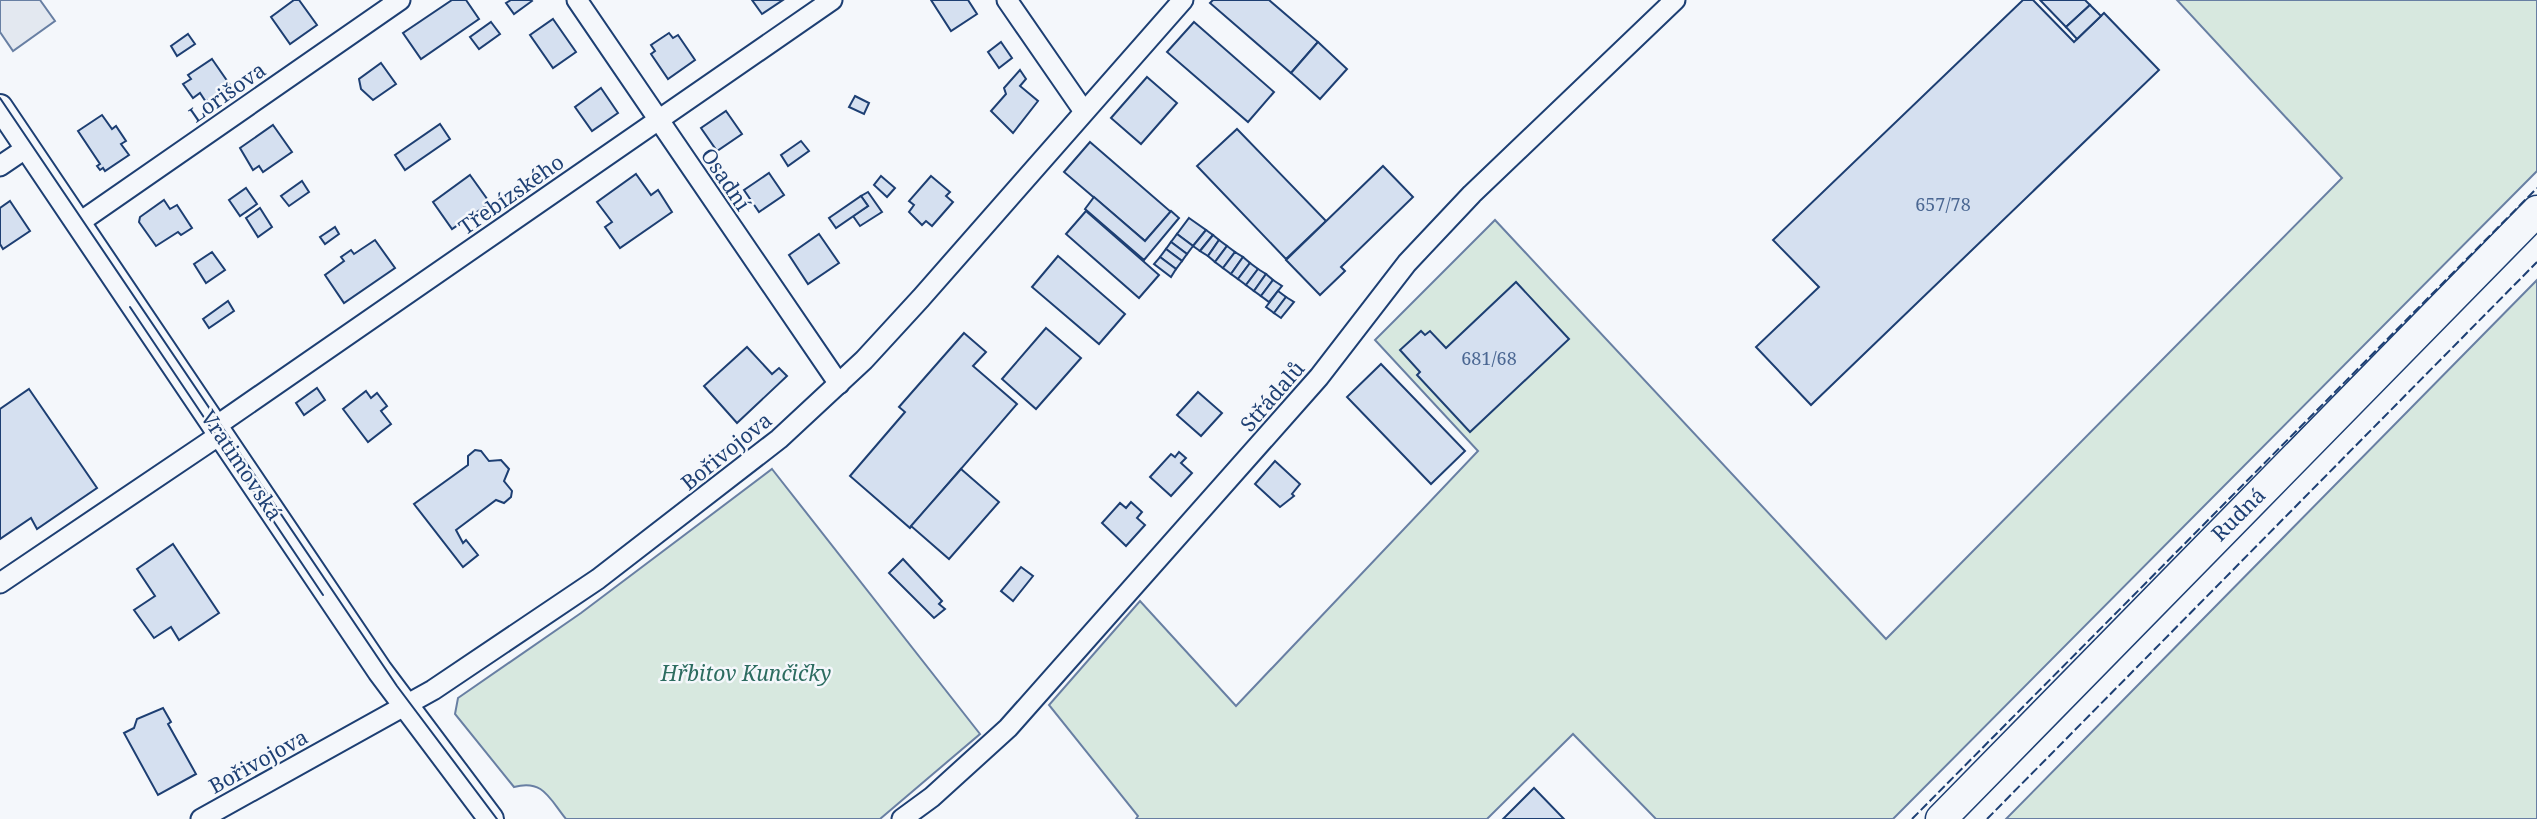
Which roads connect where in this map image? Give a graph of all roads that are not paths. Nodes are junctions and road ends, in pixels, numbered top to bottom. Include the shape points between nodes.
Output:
1 (400, 0) edge
2 (577, 0) edge
3 (832, 0) edge
4 (1007, 0) edge
5 (1183, 0) edge
6 (1675, 0) edge
7 (0, 107) edge
8 (1083, 110) junction
9 (658, 120) junction
10 (28, 146) junction
11 (0, 166) edge
12 (2537, 211) edge
13 (80, 222) junction
14 (839, 384) junction
15 (218, 430) junction
16 (0, 583) edge
17 (405, 706) junction
18 (201, 819) edge
19 (491, 819) edge
20 (902, 819) edge
21 (1941, 819) edge

1 - 13 street, Lorišova
2 - 9 street, Osadní
3 - 9 street, Třebízského
4 - 8 street
5 - 8 street, Bořivojova
6 - 20 street, Střádalů via 1472,194 1407,263 1319,377 1008,728
7 - 10 street, Vratimovská
8 - 14 street, Bořivojova via 921,298
9 - 14 street, Osadní
9 - 15 street, Třebízského
10 - 11 street
10 - 13 street, Vratimovská
12 - 21 main road, Rudná
13 - 15 street, Vratimovská
14 - 17 street, Bořivojova via 719,487 597,579
15 - 16 street, Třebízského
15 - 17 street, Vratimovská
17 - 18 street, Bořivojova
17 - 19 street, Vratimovská

